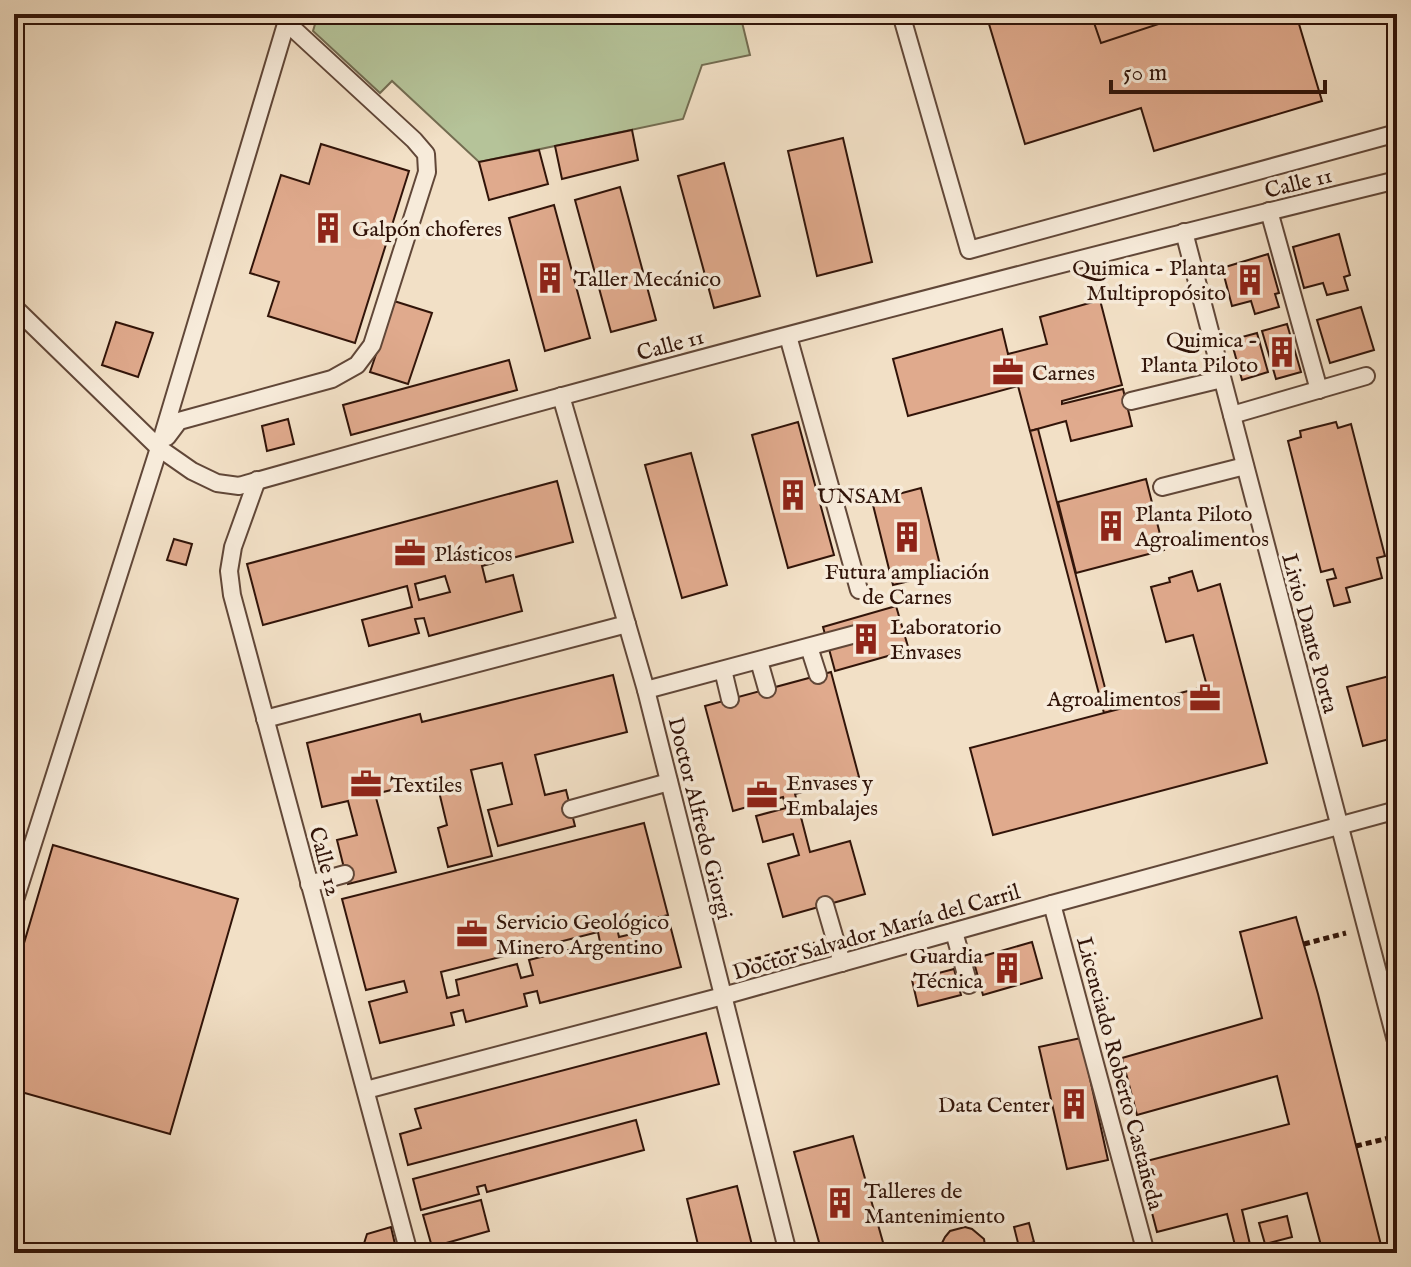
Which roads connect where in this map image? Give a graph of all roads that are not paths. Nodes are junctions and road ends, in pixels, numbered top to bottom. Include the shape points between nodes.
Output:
1 (901, 14) edge
2 (288, 18) edge
3 (1397, 133) edge
4 (1397, 180) edge
5 (1269, 211) junction
6 (1184, 232) junction
7 (14, 307) edge
8 (788, 336) junction
9 (1366, 376) dead end
10 (1222, 379) junction
11 (1319, 390) junction
12 (561, 396) junction
13 (1131, 401) dead end
14 (1232, 415) junction
15 (159, 448) junction
16 (1245, 466) junction
17 (257, 480) junction
18 (1162, 487) dead end
19 (859, 590) dead end
20 (627, 624) junction
21 (867, 631) dead end
22 (809, 647) junction
23 (759, 661) junction
24 (723, 670) junction
25 (818, 675) dead end
26 (767, 689) dead end
27 (646, 690) junction
28 (730, 699) dead end
29 (265, 719) junction
30 (669, 782) junction
31 (571, 809) dead end
32 (1397, 810) edge
33 (1339, 826) junction
34 (345, 874) dead end
35 (309, 884) junction
36 (14, 903) edge
37 (1052, 904) junction
38 (825, 905) dead end
39 (954, 932) junction
40 (842, 963) junction
41 (969, 985) dead end
42 (723, 996) junction
43 (1397, 1045) edge
44 (366, 1090) junction
45 (409, 1253) edge
46 (788, 1253) edge
47 (1146, 1253) edge

1 - 3 lane via 969,250
2 - 15 lane
2 - 15 lane via 414,140 426,154 427,172 372,345 357,365 332,379 179,421
4 - 5 lane, Calle 11
5 - 6 lane, Calle 11
5 - 11 lane
6 - 8 lane, Calle 11
6 - 10 lane, Livio Dante Porta
7 - 15 lane, Calle 11
8 - 12 lane, Calle 11
8 - 19 lane
9 - 11 lane
10 - 13 lane
10 - 14 lane, Livio Dante Porta
11 - 14 lane
12 - 17 lane, Calle 11
12 - 20 lane, Doctor Alfredo Giorgi
14 - 16 lane, Livio Dante Porta
15 - 17 lane, Calle 11 via 217,483 239,486
15 - 36 lane
16 - 18 lane
16 - 33 lane, Livio Dante Porta
17 - 29 lane, Calle 12 via 229,571
20 - 27 lane, Doctor Alfredo Giorgi
20 - 29 lane
21 - 22 lane
22 - 23 lane
22 - 25 lane
23 - 24 lane
23 - 26 lane
24 - 27 lane
24 - 28 lane
27 - 30 lane, Doctor Alfredo Giorgi
29 - 35 lane, Calle 12
30 - 31 lane
30 - 42 lane, Doctor Alfredo Giorgi
32 - 33 lane, Doctor Salvador María del Carril
33 - 37 lane, Doctor Salvador María del Carril
33 - 43 lane, Livio Dante Porta
34 - 35 lane
35 - 44 lane, Calle 12
37 - 39 lane, Doctor Salvador María del Carril
37 - 47 lane, Licenciado Roberto Castañeda
38 - 40 lane
39 - 40 lane, Doctor Salvador María del Carril
39 - 41 lane
40 - 42 lane, Doctor Salvador María del Carril
42 - 44 lane, Doctor Salvador María del Carril
42 - 46 lane, Doctor Alfredo Giorgi
44 - 45 lane, Calle 12

